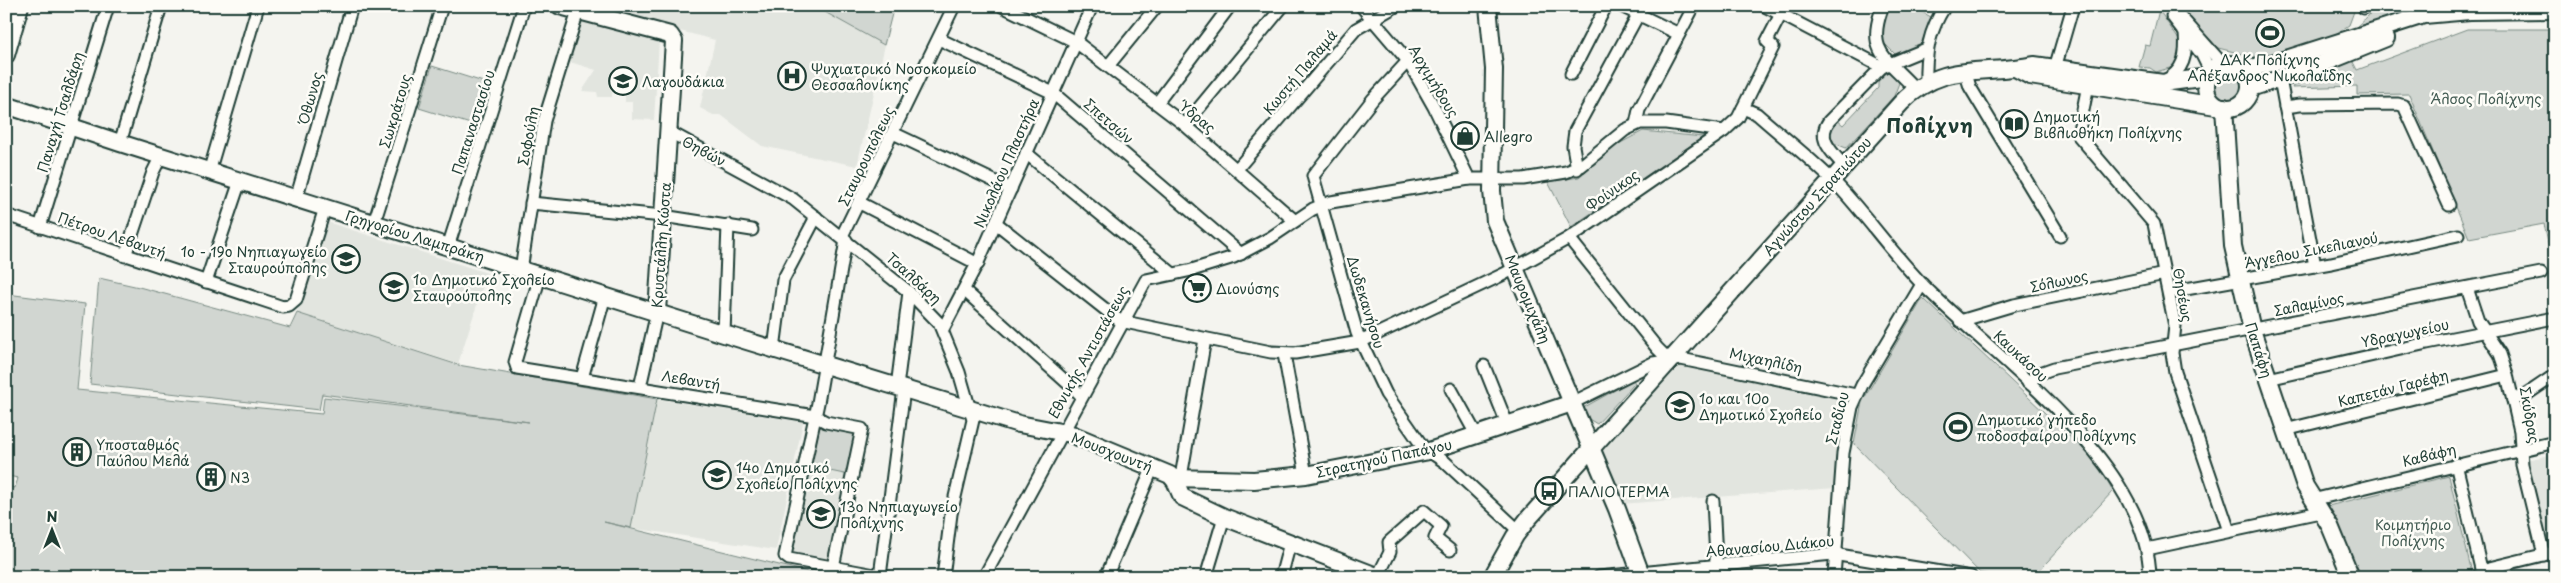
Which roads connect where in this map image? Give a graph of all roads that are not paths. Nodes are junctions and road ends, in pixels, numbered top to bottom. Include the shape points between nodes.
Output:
1 (20, 6) edge
2 (108, 6) edge
3 (161, 6) edge
4 (258, 6) edge
5 (352, 6) edge
6 (442, 6) edge
7 (524, 6) edge
8 (560, 6) edge
9 (954, 6) edge
10 (1002, 6) edge
11 (1092, 6) edge
12 (1157, 6) edge
13 (1230, 6) edge
14 (1284, 6) edge
15 (1361, 6) edge
16 (1396, 6) edge
17 (1488, 6) edge
18 (1606, 6) edge
19 (1620, 6) edge
20 (1694, 6) edge
21 (1765, 6) edge
22 (1883, 6) edge
23 (1945, 6) edge
24 (2073, 6) edge
25 (2166, 6) edge
26 (2171, 6) edge
27 (2555, 10) edge
28 (578, 11) junction
29 (1781, 14) junction
30 (1638, 15) junction
31 (2449, 15) junction
32 (1372, 18) junction
33 (1679, 34) junction
34 (2186, 34) junction
35 (939, 39) junction
36 (1076, 42) junction
37 (1926, 49) junction
38 (6, 55) edge
39 (1408, 61) junction
40 (2227, 64) junction
41 (1886, 65) junction
42 (1108, 66) junction
43 (2055, 68) junction
44 (2017, 69) junction
45 (2243, 70) junction
46 (1965, 71) junction
47 (1571, 74) dead end
48 (2210, 75) junction
49 (2280, 79) junction
50 (2158, 82) junction
51 (2088, 85) junction
52 (1920, 86) junction
53 (2250, 88) junction
54 (1053, 93) junction
55 (1157, 104) junction
56 (6, 105) edge
57 (2223, 107) junction
58 (2285, 107) junction
59 (1743, 108) junction
60 (1636, 124) junction
61 (1184, 125) junction
62 (72, 127) junction
63 (668, 131) junction
64 (1724, 131) junction
65 (893, 133) junction
66 (120, 143) junction
67 (1026, 153) junction
68 (162, 156) junction
69 (1844, 166) junction
70 (1237, 169) junction
71 (1577, 169) junction
72 (209, 172) junction
73 (1469, 179) junction
74 (1492, 179) junction
75 (1832, 180) junction
76 (240, 181) junction
77 (1011, 189) junction
78 (296, 199) junction
79 (860, 202) junction
80 (531, 203) junction
81 (1321, 205) junction
82 (2450, 205) dead end
83 (325, 208) junction
84 (6, 215) edge
85 (663, 216) junction
86 (816, 217) junction
87 (1295, 221) junction
88 (996, 223) junction
89 (374, 224) junction
90 (728, 225) junction
91 (40, 227) junction
92 (752, 230) dead end
93 (2458, 235) dead end
94 (2060, 236) dead end
95 (844, 238) junction
96 (1569, 238) junction
97 (448, 247) junction
98 (1241, 254) junction
99 (125, 256) junction
100 (978, 264) junction
101 (2314, 266) junction
102 (1515, 269) junction
103 (521, 270) junction
104 (2540, 273) dead end
105 (1173, 274) junction
106 (2165, 274) junction
107 (540, 276) junction
108 (2239, 279) junction
109 (206, 282) junction
110 (1922, 284) junction
111 (2467, 288) junction
112 (965, 291) junction
113 (909, 292) junction
114 (2168, 292) junction
115 (605, 296) junction
116 (657, 312) junction
117 (2549, 319) dead end
118 (1960, 321) junction
119 (1122, 322) junction
120 (943, 329) junction
121 (2252, 330) junction
122 (2484, 332) junction
123 (724, 334) junction
124 (1205, 340) junction
125 (1360, 342) junction
126 (2173, 345) junction
127 (774, 349) junction
128 (1284, 354) junction
129 (1669, 360) junction
130 (825, 364) junction
131 (1484, 366) dead end
132 (2507, 375) junction
133 (2555, 375) edge
134 (582, 378) junction
135 (2268, 379) junction
136 (2028, 383) junction
137 (640, 387) junction
138 (900, 388) junction
139 (1451, 389) dead end
140 (1856, 395) junction
141 (1082, 396) junction
142 (2513, 400) junction
143 (1572, 403) junction
144 (972, 410) junction
145 (815, 416) junction
146 (1508, 426) junction
147 (2285, 430) junction
148 (1061, 433) junction
149 (1477, 436) junction
150 (2555, 442) edge
151 (1591, 448) junction
152 (2521, 449) junction
153 (1429, 452) junction
154 (2456, 464) junction
155 (1153, 467) junction
156 (1306, 475) junction
157 (1177, 477) junction
158 (1713, 501) dead end
159 (2316, 506) junction
160 (1224, 517) junction
161 (1519, 531) junction
162 (2229, 531) junction
163 (1290, 544) junction
164 (2147, 549) junction
165 (1450, 550) dead end
166 (1837, 554) junction
167 (2549, 554) edge
168 (833, 567) junction
169 (1717, 571) edge
170 (2482, 573) edge
171 (1642, 575) edge
172 (883, 576) edge
173 (1373, 576) edge
174 (943, 577) edge
175 (984, 577) edge
176 (1106, 577) edge
177 (1206, 577) edge
178 (1281, 577) edge
179 (1492, 577) edge
180 (1599, 577) edge
181 (1834, 577) edge
182 (1971, 577) edge
183 (2150, 577) edge
184 (2350, 577) edge

1 - 38 street
2 - 62 street, Παναγή Τσαλδάρη
3 - 66 street
4 - 72 street
5 - 78 street, Όθωνος
6 - 89 street, Σωκράτους
7 - 97 street, Παπαναστασίου
8 - 28 street, Θηβών
9 - 35 street, Σταυρουπόλεως
10 - 36 street, Ύδρας
11 - 36 street, Νικολάου Πλαστήρα
12 - 42 street
13 - 55 street
14 - 61 street
15 - 32 street, Αρχιμήδους
16 - 32 street, Κωστή Παλαμά
17 - 74 street, Μαυρομιχάλη via 1494,69
18 - 47 street
19 - 30 street
20 - 33 street
21 - 29 street
22 - 41 street via 1875,39
23 - 37 street via 1934,24
24 - 43 street
25 - 34 street
26 - 40 street via 2218,59
27 - 31 street via 2470,11
28 - 63 street, Θηβών via 672,36 674,48
28 - 80 street, Σοφούλη via 544,121
29 - 41 street
29 - 59 street, Φοίνικος via 1767,41 1774,47
30 - 33 street
30 - 71 street via 1575,131 1572,146
31 - 45 street via 2424,15
31 - 49 street
32 - 39 street, Αρχιμήδους
32 - 70 street, Κωστή Παλαμά via 1356,29
33 - 60 street via 1639,110
34 - 48 street via 2202,55
34 - 50 street via 2181,67 2171,77
35 - 54 street, Σπετσών
35 - 65 street, Σταυρουπόλεως
36 - 42 street, Ύδρας
36 - 54 street, Νικολάου Πλαστήρα
37 - 41 street
37 - 52 street
39 - 73 street, Αρχιμήδους
39 - 81 street, Δωδεκανήσου via 1373,98 1313,176
40 - 45 street
40 - 48 street
41 - 52 street
41 - 69 street via 1851,96 1824,130 1826,145
42 - 55 street, Ύδρας
43 - 44 street via 2034,65
43 - 50 street
44 - 46 street
44 - 51 street via 2030,76
45 - 53 street
46 - 52 street
46 - 94 street via 1970,87
48 - 50 street via 2183,82
48 - 57 street via 2206,86 2208,95
49 - 53 street
49 - 58 street
51 - 57 street
51 - 106 street, Θησέως via 2078,135 2150,216
52 - 69 street, Αγνώστου Στρατιώτου
53 - 57 street via 2240,104
54 - 67 street, Νικολάου Πλαστήρα
54 - 98 street, Σπετσών
55 - 61 street, Ύδρας
56 - 62 street, Γρηγορίου Λαμπράκη
57 - 108 street, Παπάφη via 2232,237
58 - 82 street via 2404,106
58 - 101 street
59 - 64 street, Φοίνικος via 1734,123
59 - 75 street, Καυκάσου via 1757,114
60 - 64 street via 1666,123
60 - 71 street
61 - 70 street, Ύδρας
62 - 66 street, Γρηγορίου Λαμπράκη
62 - 91 street, Παναγή Τσαλδάρη
63 - 85 street, Κρυστάλλη Κώστα
63 - 86 street, Θηβών via 775,187
64 - 96 street, Φοίνικος
65 - 77 street
65 - 79 street, Σταυρουπόλεως
66 - 68 street, Γρηγορίου Λαμπράκη
67 - 77 street, Νικολάου Πλαστήρα
67 - 105 street
68 - 72 street, Γρηγορίου Λαμπράκη
68 - 99 street via 153,172
69 - 75 street, Αγνώστου Στρατιώτου
70 - 87 street, Ύδρας
71 - 74 street, Εθνικής Αντιστάσεως via 1523,179
72 - 76 street, Γρηγορίου Λαμπράκη
73 - 74 street, Εθνικής Αντιστάσεως
73 - 81 street, Εθνικής Αντιστάσεως
74 - 102 street, Μαυρομιχάλη via 1496,221
75 - 110 street, Καυκάσου
75 - 129 street, Αγνώστου Στρατιώτου
76 - 78 street, Γρηγορίου Λαμπράκη
76 - 109 street
77 - 88 street, Νικολάου Πλαστήρα
78 - 83 street, Γρηγορίου Λαμπράκη
79 - 95 street, Σταυρουπόλεως
79 - 100 street
80 - 85 street
80 - 103 street, Σοφούλη
81 - 87 street, Εθνικής Αντιστάσεως
81 - 125 street, Δωδεκανήσου
83 - 89 street, Γρηγορίου Λαμπράκη
83 - 109 street, Πέτρου Λεβαντή via 294,303 275,305
84 - 91 street, Πέτρου Λεβαντή
85 - 90 street
85 - 116 street, Κρυστάλλη Κώστα
86 - 95 street, Θηβών
86 - 127 street via 784,280
87 - 98 street, Εθνικής Αντιστάσεως
88 - 100 street, Νικολάου Πλαστήρα
88 - 119 street
89 - 97 street, Γρηγορίου Λαμπράκη
90 - 92 street
90 - 123 street
91 - 99 street, Πέτρου Λεβαντή
93 - 101 street, Άγγελου Σικελιανού
95 - 113 street, Τσαλδάρη
95 - 130 street, Σταυρουπόλεως
96 - 102 street, Φοίνικος
96 - 129 street
97 - 103 street, Γρηγορίου Λαμπράκη
98 - 105 street, Εθνικής Αντιστάσεως
99 - 109 street, Πέτρου Λεβαντή
100 - 112 street, Νικολάου Πλαστήρα
101 - 108 street, Άγγελου Σικελιανού
102 - 125 street, Φοίνικος
102 - 143 street, Μαυρομιχάλη
103 - 107 street, Γρηγορίου Λαμπράκη
104 - 111 street, Σαλαμίνος
105 - 119 street, Εθνικής Αντιστάσεως via 1144,282
106 - 114 street, Θησέως
106 - 118 street, Σόλωνος via 2014,305
107 - 115 street, Γρηγορίου Λαμπράκη
107 - 134 street, Λεβαντή via 514,365
108 - 114 street, Άγγελου Σικελιανού
108 - 121 street, Παπάφη
110 - 118 street, Καυκάσου
110 - 140 street, Σταδίου
111 - 121 street, Σαλαμίνος
111 - 122 street, Σκύδρας
112 - 120 street, Νικολάου Πλαστήρα
112 - 141 street
113 - 120 street, Τσαλδάρη
113 - 138 street
114 - 126 street, Θησέως via 2175,326
115 - 116 street, Γρηγορίου Λαμπράκη
115 - 134 street
116 - 123 street, Γρηγορίου Λαμπράκη
116 - 137 street, Κρυστάλλη Κώστα
117 - 122 street, Υδραγωγείου
118 - 136 street, Καυκάσου
119 - 124 street, Φοίνικος
119 - 141 street, Εθνικής Αντιστάσεως
120 - 144 street, Τσαλδάρη
121 - 126 street, Σαλαμίνος
121 - 135 street, Παπάφη
122 - 132 street, Σκύδρας via 2500,354
122 - 135 street, Υδραγωγείου
123 - 127 street, Γρηγορίου Λαμπράκη
124 - 128 street, Φοίνικος
124 - 157 street
125 - 128 street, Φοίνικος
125 - 153 street, Δωδεκανήσου via 1393,406
126 - 136 street, Σαλαμίνος via 2054,368 2040,373
126 - 162 street, Θησέως via 2176,376
127 - 130 street, Γρηγορίου Λαμπράκη
128 - 156 street
129 - 140 street, Μιχαηλίδη via 1691,359
129 - 143 street, Στρατηγού Παπάγου via 1649,365
129 - 151 street, Αγνώστου Στρατιώτου
130 - 138 street, Μουσχουντή
130 - 145 street, Σταυρουπόλεως
131 - 146 street
132 - 142 street, Σκύδρας
132 - 147 street, Καπετάν Γαρέφη
133 - 142 street
134 - 137 street, Λεβαντή
135 - 147 street, Παπάφη
136 - 164 street, Καυκάσου via 2078,431 2106,465 2132,506
137 - 145 street, Λεβαντή
138 - 144 street, Μουσχουντή
138 - 172 street
139 - 149 street
140 - 166 street, Σταδίου via 1843,453
141 - 148 street, Εθνικής Αντιστάσεως
142 - 152 street, Σκύδρας
143 - 146 street, Στρατηγού Παπάγου
143 - 151 street, Μαυρομιχάλη
144 - 148 street, Μουσχουντή
144 - 174 street via 973,425 950,514
145 - 168 street, Λεβαντή via 826,422 862,429
145 - 168 street, Σταυρουπόλεως via 785,553 789,560
146 - 149 street, Στρατηγού Παπάγου
147 - 159 street, Παπάφη
148 - 155 street, Μουσχουντή
148 - 175 street, Εθνικής Αντιστάσεως
149 - 153 street, Στρατηγού Παπάγου
150 - 152 street, Καβάφη
151 - 161 street, Αγνώστου Στρατιώτου
151 - 171 street, Μαυρομιχάλη
152 - 154 street, Καβάφη
152 - 167 street, Σκύδρας via 2522,465
153 - 156 street, Στρατηγού Παπάγου
153 - 161 street, Δωδεκανήσου via 1445,462
154 - 159 street, Καβάφη
154 - 170 street
155 - 157 street, Μουσχουντή
155 - 176 street
156 - 157 street, Στρατηγού Παπάγου via 1254,480
157 - 160 street, Μουσχουντή via 1182,497
158 - 169 street
159 - 162 street, Καβάφη
159 - 184 street, Παπάφη via 2330,526
160 - 163 street, Μουσχουντή
160 - 177 street
161 - 179 street, Αγνώστου Στρατιώτου
162 - 164 street, Καβάφη
163 - 173 street, Μουσχουντή
163 - 178 street
164 - 183 street, Καυκάσου
165 - 173 street via 1435,538 1442,526 1424,511 1389,542 1390,552
166 - 169 street, Αθανασίου Διάκου
166 - 181 street, Σταδίου
166 - 182 street, Αθανασίου Διάκου
167 - 170 street
168 - 172 street
169 - 171 street, Αθανασίου Διάκου
171 - 180 street, Αθανασίου Διάκου

